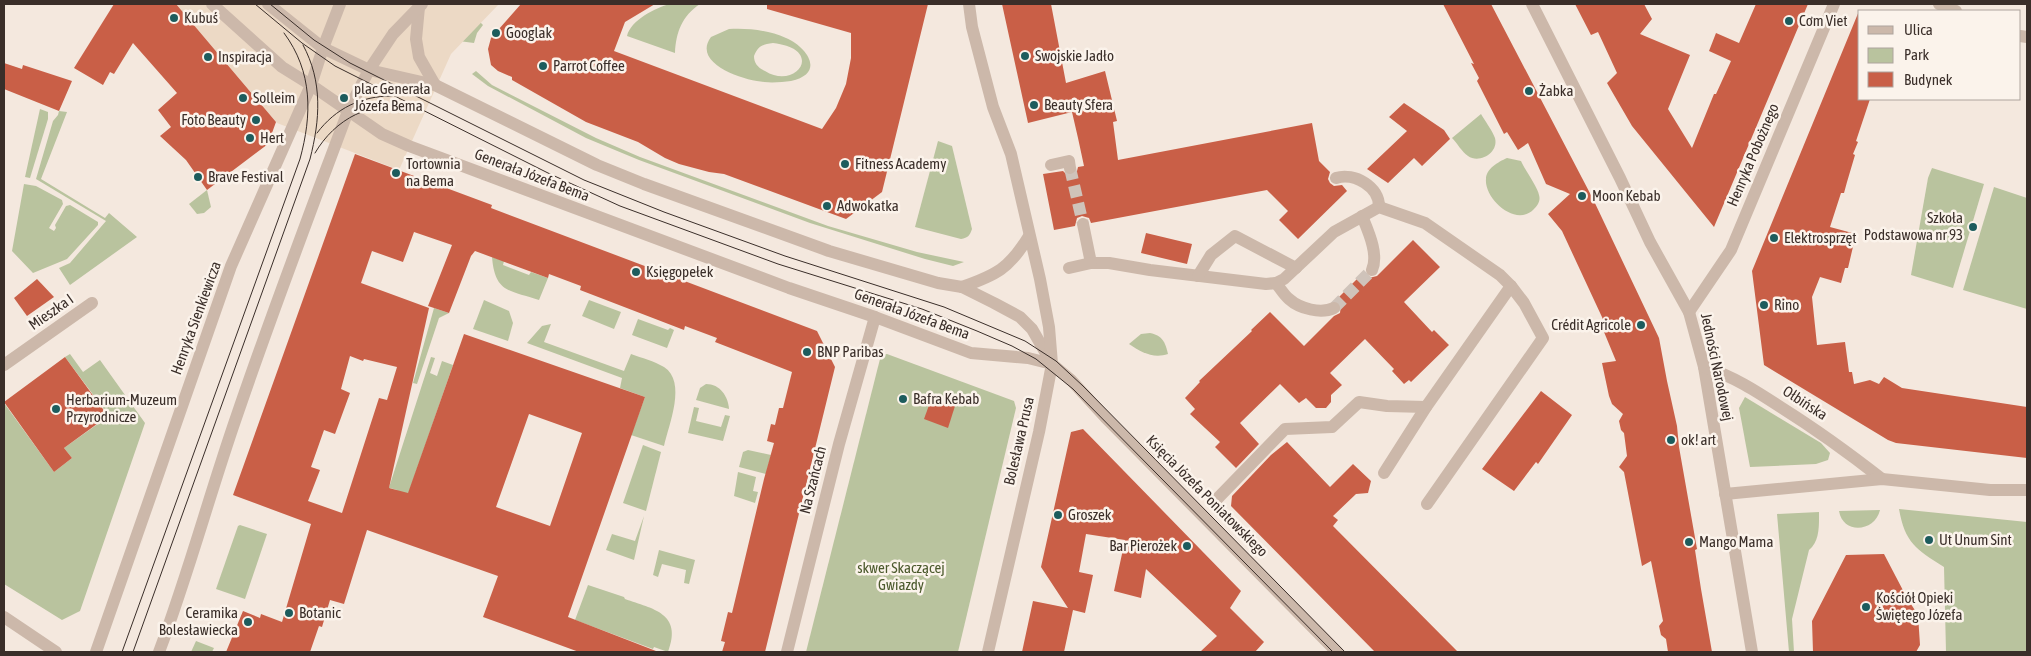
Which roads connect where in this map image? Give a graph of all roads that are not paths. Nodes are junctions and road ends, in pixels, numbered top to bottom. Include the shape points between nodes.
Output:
1 (212, 4) edge
2 (268, 4) edge
3 (340, 4) edge
4 (969, 4) edge
5 (1532, 4) edge
6 (1834, 4) edge
7 (1939, 4) edge
8 (420, 6) edge
9 (1954, 10) edge
10 (323, 48) junction
11 (368, 70) junction
12 (311, 85) junction
13 (435, 85) junction
14 (348, 111) junction
15 (1050, 164) dead end
16 (1070, 168) dead end
17 (1336, 178) dead end
18 (1379, 207) junction
19 (1362, 216) junction
20 (1084, 224) tunnel mouth
21 (1029, 236) junction
22 (1091, 263) junction
23 (1069, 268) dead end
24 (1296, 268) junction
25 (1372, 270) dead end
26 (1198, 276) junction
27 (1276, 283) junction
28 (1511, 286) junction
29 (962, 287) junction
30 (92, 303) dead end
31 (1334, 308) tunnel mouth
32 (1689, 312) junction
33 (874, 317) junction
34 (1052, 364) junction
35 (4, 365) edge
36 (1704, 367) junction
37 (1426, 407) junction
38 (1384, 473) dead end
39 (1882, 479) junction
40 (2027, 490) edge
41 (1725, 494) junction
42 (1217, 499) dead end
43 (1427, 504) dead end
44 (4, 617) edge
45 (56, 652) edge
46 (96, 652) edge
47 (159, 652) edge
48 (787, 652) edge
49 (988, 652) edge
50 (1337, 652) edge
51 (1752, 652) edge

1 - 12 street via 282,68
2 - 10 street
3 - 10 street, Henryka Sienkiewicza
4 - 21 street, Bolesława Prusa via 993,107 1011,154
5 - 32 street, Jedności Narodowej via 1650,242
6 - 32 street, Henryka Pobożnego via 1731,250
7 - 9 street
8 - 11 street via 393,34
8 - 13 street via 416,38 419,58
10 - 11 street
10 - 12 street, Henryka Sienkiewicza
11 - 13 street
11 - 14 street
12 - 14 street
12 - 46 street, Henryka Sienkiewicza via 231,266
13 - 29 street via 597,165 644,184 829,251
14 - 33 street, Generała Józefa Bema via 382,134 425,152
14 - 47 street via 236,416
15 - 16 street via 1069,161
17 - 18 street via 1353,176 1376,192 1380,199
18 - 19 street
18 - 28 street via 1425,223
19 - 24 street via 1334,232
19 - 25 street via 1374,253
20 - 22 street
21 - 29 street via 1006,267 993,276
21 - 34 street, Bolesława Prusa via 1049,326
22 - 23 street
22 - 26 street
24 - 26 street via 1235,236 1211,256
24 - 27 street
26 - 27 street
27 - 31 street via 1289,300 1306,308 1328,311
28 - 37 street
28 - 43 street via 1543,338
29 - 34 street via 1020,316 1032,329
30 - 35 street, Mieszka I
32 - 36 street, Jedności Narodowej
33 - 34 street, Generała Józefa Bema via 971,352
33 - 48 street, Na Szańcach
34 - 49 street, Bolesława Prusa
34 - 50 street, Księcia Józefa Poniatowskiego
36 - 39 street, Ołbińska via 1745,384 1830,438
36 - 41 street, Jedności Narodowej
37 - 38 street
37 - 42 street via 1359,402 1332,427 1285,429
39 - 40 street via 1990,490
39 - 41 street
41 - 51 street, Jedności Narodowej
44 - 45 street

